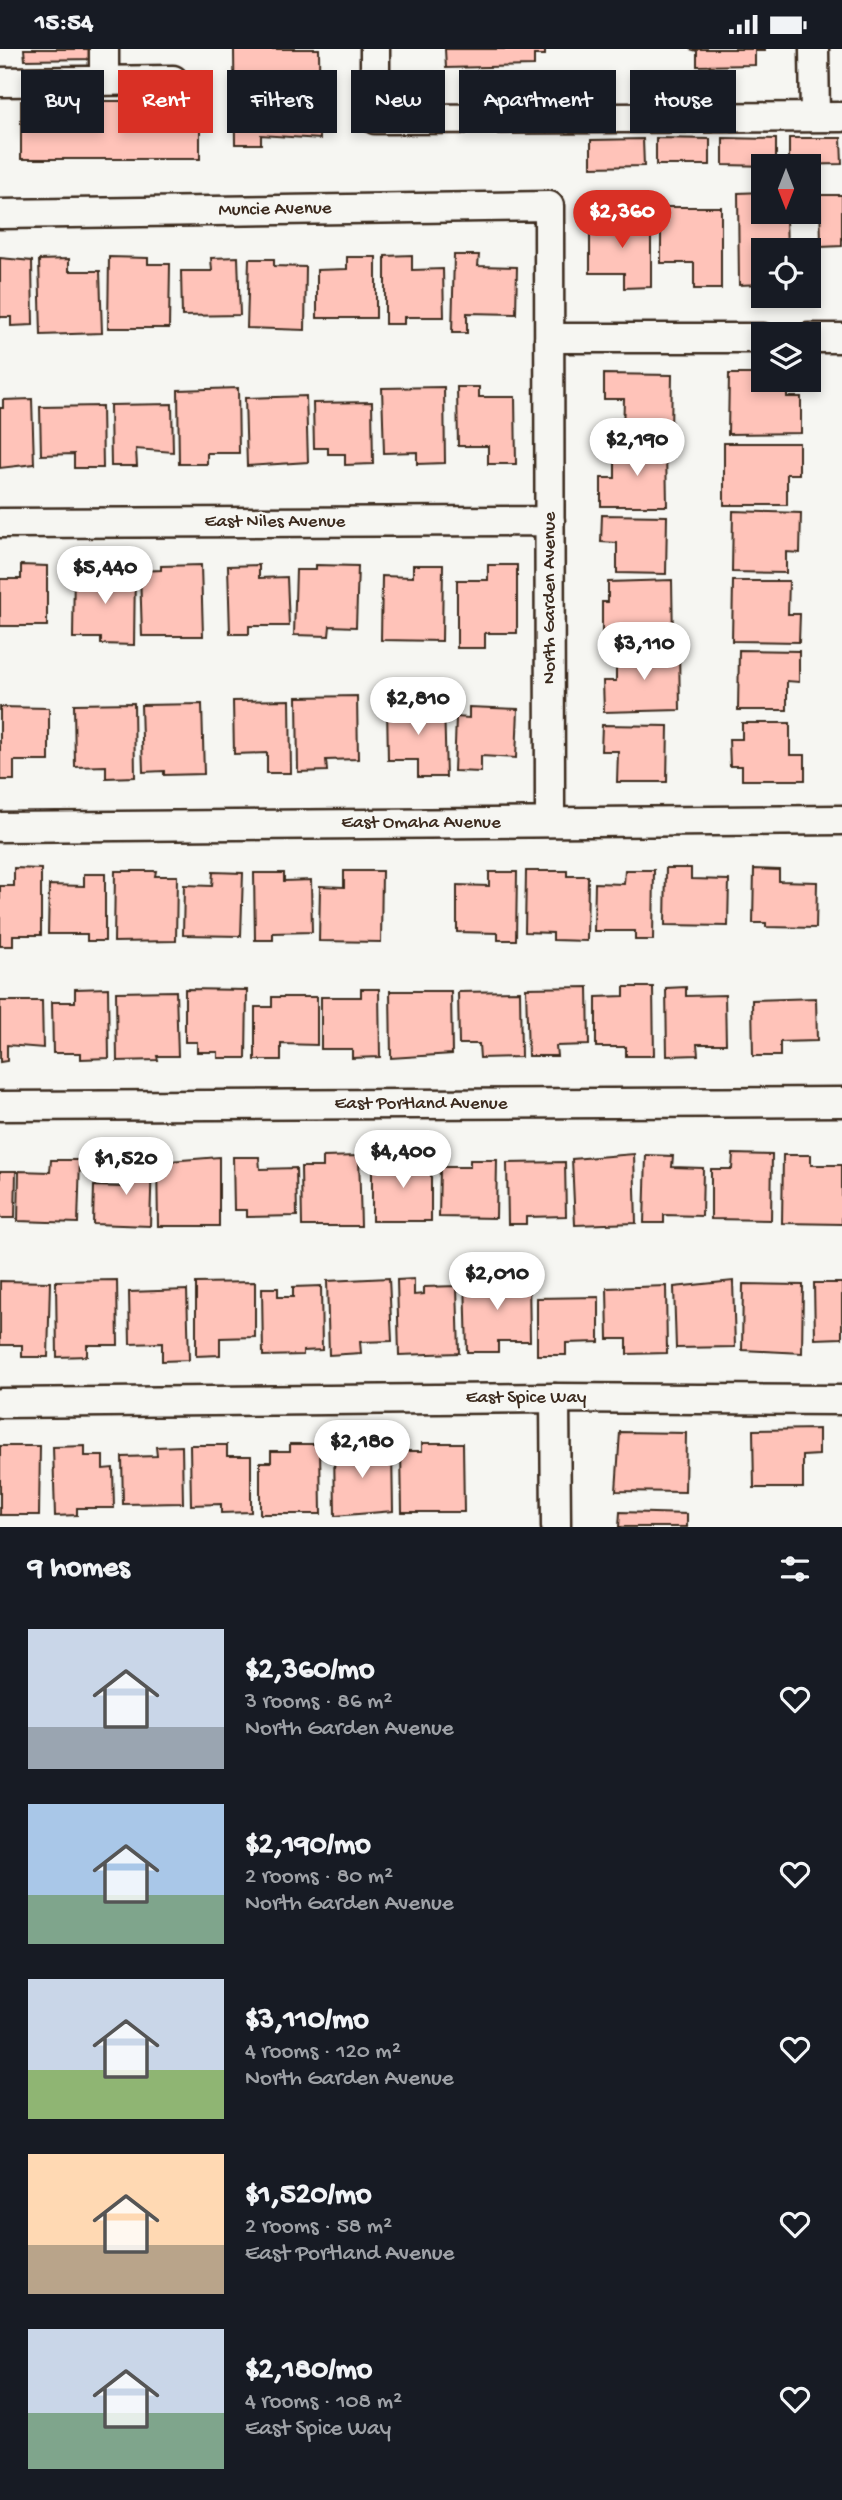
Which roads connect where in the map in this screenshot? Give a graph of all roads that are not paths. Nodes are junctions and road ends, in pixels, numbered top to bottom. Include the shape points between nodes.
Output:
1 (104, 49) edge
2 (375, 49) edge
3 (814, 49) edge
4 (104, 70) edge
5 (104, 81) edge
6 (118, 81) edge
7 (0, 82) edge
8 (21, 82) edge
9 (828, 117) edge
10 (550, 206) joint
11 (0, 214) edge
12 (550, 338) junction
13 (751, 338) edge
14 (821, 338) edge
15 (842, 338) edge
16 (550, 521) junction
17 (0, 523) edge
18 (842, 820) edge
19 (550, 822) junction
20 (0, 827) edge
21 (842, 1102) edge
22 (0, 1106) edge
23 (555, 1398) junction
24 (842, 1400) edge
25 (0, 1403) edge
26 (556, 1527) edge

1 - 4 street
2 - 9 street via 375,119
3 - 9 street
5 - 6 street
7 - 8 street
10 - 11 street, Muncie Avenue
10 - 12 street, North Garden Avenue
12 - 13 street
12 - 16 street, North Garden Avenue
14 - 15 street
16 - 17 street, East Niles Avenue
16 - 19 street, North Garden Avenue
18 - 19 street, East Omaha Avenue
19 - 20 street, East Omaha Avenue
21 - 22 street, East Portland Avenue
23 - 24 street, East Spice Way
23 - 25 street, East Spice Way
23 - 26 street

